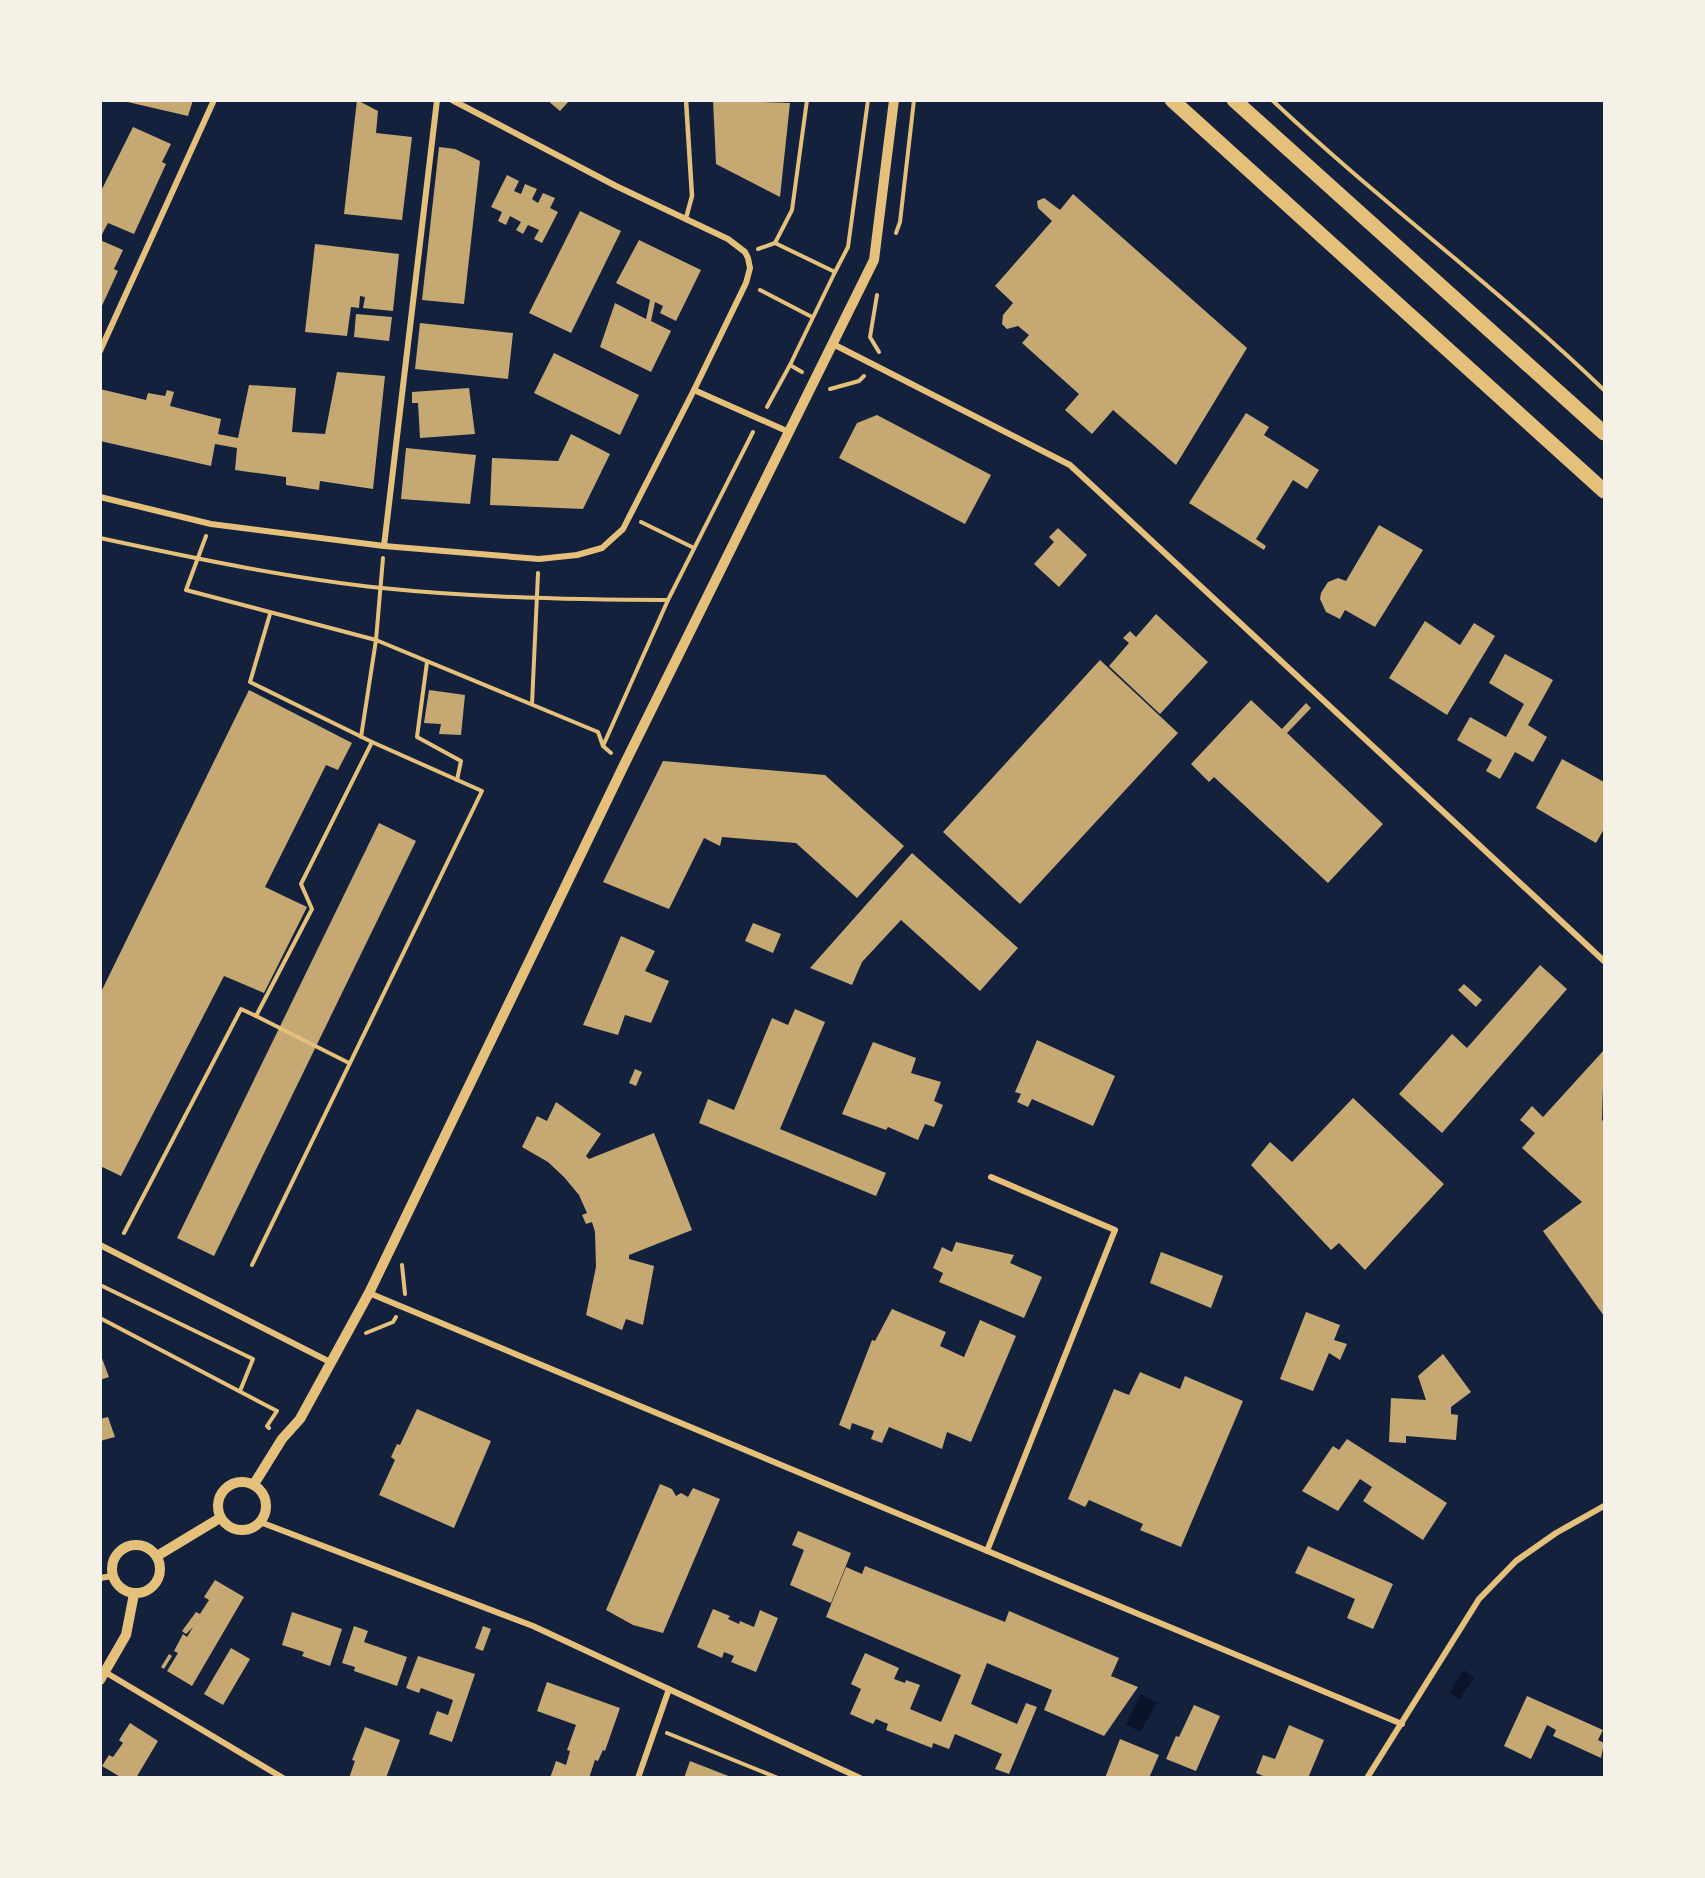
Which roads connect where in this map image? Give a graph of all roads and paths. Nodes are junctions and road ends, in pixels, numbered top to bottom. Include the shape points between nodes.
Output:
1 (214, 100) edge
2 (437, 100) edge
3 (452, 100) edge
4 (686, 100) edge
5 (807, 100) edge
6 (868, 100) edge
7 (894, 100) edge
8 (1172, 100) edge
9 (1234, 100) edge
10 (1272, 100) edge
11 (686, 218) junction
12 (775, 243) junction
13 (745, 252) junction
14 (835, 272) junction
15 (760, 290) dead end
16 (812, 317) junction
17 (833, 344) junction
18 (100, 351) edge
19 (790, 365) junction
20 (816, 380) junction
21 (830, 389) dead end
22 (694, 390) junction
23 (1605, 390) edge
24 (759, 419) junction
25 (790, 433) junction
26 (1605, 433) edge
27 (1605, 491) edge
28 (100, 497) edge
29 (630, 516) junction
30 (211, 524) junction
31 (384, 546) junction
32 (694, 548) dead end
33 (539, 559) junction
34 (668, 600) dead end
35 (270, 614) junction
36 (376, 640) junction
37 (426, 662) junction
38 (532, 704) junction
39 (361, 737) junction
40 (372, 742) junction
41 (603, 746) junction
42 (624, 765) junction
43 (457, 780) junction
44 (1605, 961) edge
45 (256, 1016) junction
46 (349, 1063) junction
47 (991, 1177) dead end
48 (124, 1233) dead end
49 (100, 1245) edge
50 (252, 1265) dead end
51 (100, 1285) edge
52 (369, 1293) junction
53 (100, 1318) edge
54 (332, 1363) junction
55 (240, 1391) junction
56 (277, 1411) dead end
57 (254, 1484) junction
58 (1605, 1506) edge
59 (220, 1518) junction
60 (260, 1522) junction
61 (987, 1551) junction
62 (156, 1556) junction
63 (112, 1576) junction
64 (100, 1578) edge
65 (134, 1594) junction
66 (103, 1676) edge
67 (669, 1689) junction
68 (1402, 1724) junction
69 (655, 1728) junction
70 (283, 1778) edge
71 (638, 1778) edge
72 (778, 1778) edge
73 (860, 1778) edge
74 (1367, 1778) edge

1 - 18 street
2 - 31 street
3 - 11 street
4 - 11 lane via 692,196
5 - 12 path via 792,210
6 - 14 path via 848,247
7 - 17 street via 874,260
8 - 27 main road
9 - 26 main road
10 - 23 path
11 - 13 street
12 - 13 path
12 - 14 path
13 - 22 street via 750,268 746,283
14 - 16 path
15 - 16 path
16 - 19 path
17 - 20 street
17 - 44 street via 1070,465
19 - 20 path
19 - 24 path
20 - 21 path
20 - 25 street
22 - 24 street
22 - 29 street
24 - 25 street
25 - 42 street
28 - 30 street
29 - 32 path
29 - 33 street via 623,529 602,548
30 - 31 street
30 - 35 path via 186,590
31 - 33 street
31 - 36 path
33 - 38 path
34 - 41 path
35 - 36 path
35 - 39 path via 250,682
36 - 37 path
36 - 39 path
37 - 38 path
37 - 43 path via 417,737 461,761
38 - 41 path via 598,732
39 - 40 path
40 - 43 path
40 - 45 path via 301,884 312,909
41 - 42 path
42 - 52 street
43 - 46 path via 482,791
45 - 46 path
45 - 48 path via 241,1009
46 - 50 path
47 - 61 street via 1115,1230
49 - 54 street
51 - 55 path via 253,1359
52 - 54 street
52 - 61 street
53 - 55 path
54 - 57 street via 300,1419 282,1439
55 - 56 path
57 - 59 street via 239,1481 225,1488 217,1502
57 - 60 street via 266,1502
58 - 68 street via 1516,1561 1479,1599
59 - 60 street via 239,1530
59 - 62 street
60 - 67 street via 533,1626
61 - 68 street
62 - 63 street via 145,1546 130,1546 117,1554
62 - 65 street via 160,1563 159,1579 149,1590
63 - 64 street
63 - 65 street via 120,1588
65 - 66 street via 126,1635
66 - 70 street
67 - 69 street
67 - 73 street
68 - 74 street
69 - 71 street
69 - 72 path

